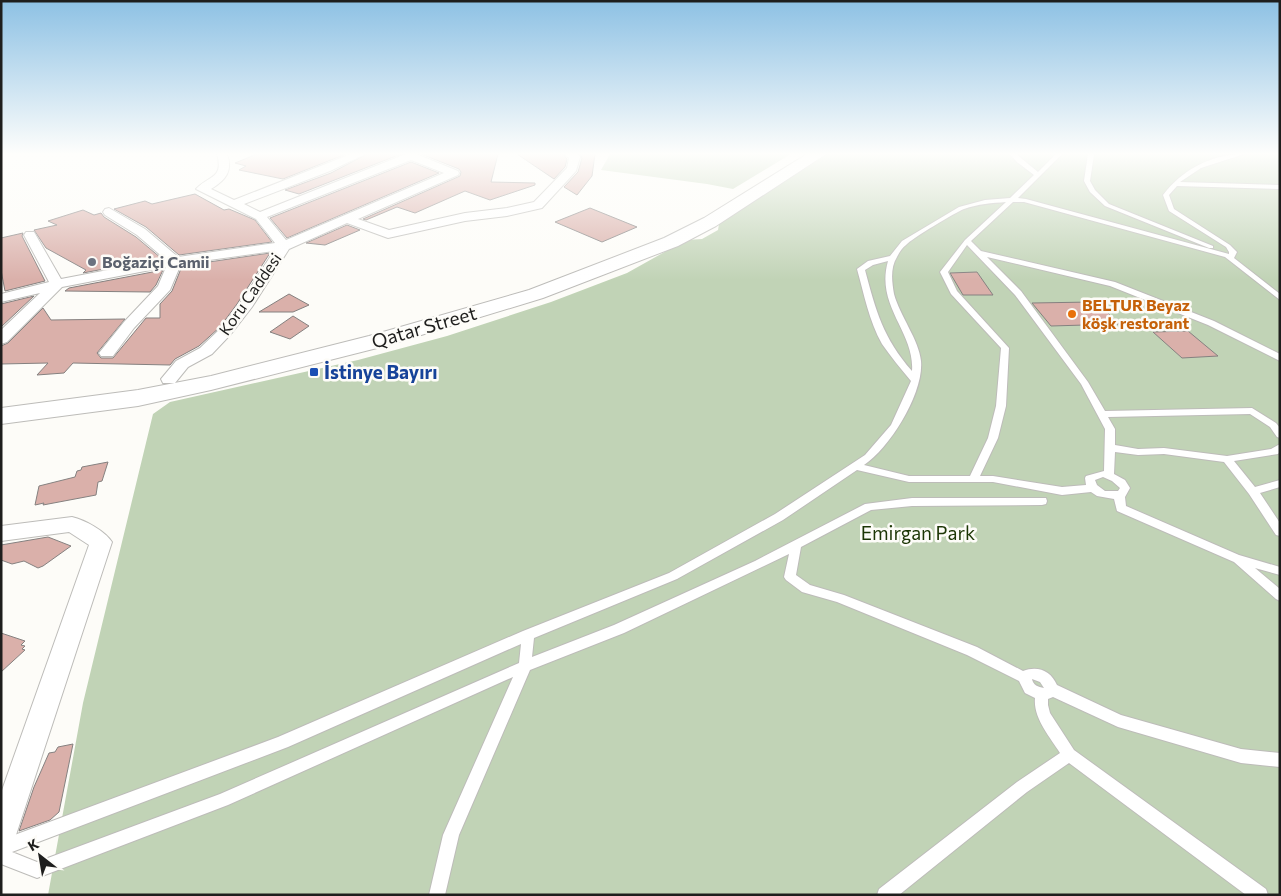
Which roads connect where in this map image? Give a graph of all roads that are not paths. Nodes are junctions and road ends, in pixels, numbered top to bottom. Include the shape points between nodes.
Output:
1 (216, 196) edge
2 (255, 196) edge
3 (311, 196) edge
4 (400, 196) edge
5 (547, 196) edge
6 (735, 196) edge
7 (752, 196) edge
8 (1016, 196) edge
9 (1097, 196) edge
10 (1166, 196) edge
11 (1011, 200) junction
12 (233, 204) junction
13 (109, 212) dead end
14 (260, 216) junction
15 (346, 219) junction
16 (30, 235) dead end
17 (967, 241) junction
18 (284, 246) junction
19 (979, 253) junction
20 (1231, 257) junction
21 (892, 258) junction
22 (175, 262) junction
23 (57, 284) junction
24 (1, 298) edge
25 (1280, 298) edge
26 (1, 339) edge
27 (206, 351) junction
28 (107, 353) dead end
29 (1280, 358) edge
30 (193, 381) junction
31 (916, 381) junction
32 (167, 386) junction
33 (1, 403) edge
34 (1103, 414) junction
35 (1, 416) edge
36 (1280, 435) edge
37 (1280, 447) edge
38 (1111, 448) junction
39 (1227, 459) junction
40 (855, 466) junction
41 (1109, 476) junction
42 (974, 478) junction
43 (1280, 484) edge
44 (1093, 488) junction
45 (1253, 491) junction
46 (1119, 496) junction
47 (1042, 501) dead end
48 (1280, 532) edge
49 (1, 534) edge
50 (796, 545) junction
51 (1235, 558) junction
52 (1280, 571) edge
53 (1280, 596) edge
54 (528, 635) junction
55 (525, 666) junction
56 (1047, 692) junction
57 (1068, 755) junction
58 (1280, 760) edge
59 (1, 835) edge
60 (1, 848) edge
61 (1, 856) edge
62 (437, 895) edge
63 (885, 895) edge
64 (1260, 895) edge

1 - 12 street, Koru Caddesi
2 - 12 street
3 - 14 street
4 - 15 street
5 - 15 street via 538,205 388,234
6 - 30 main road, Qatar Street via 664,236 573,272 472,305
7 - 30 main road, Qatar Street via 671,242 536,294 311,358
8 - 11 lane
9 - 20 lane via 1107,206 1197,240
10 - 20 lane via 1171,210 1228,246 1233,252
11 - 17 lane
11 - 20 lane via 1024,200
11 - 21 lane via 961,208 904,242
12 - 14 street, Koru Caddesi
13 - 22 street via 141,232
14 - 18 street, Koru Caddesi
15 - 18 street
16 - 23 street
17 - 19 lane
17 - 42 lane via 944,272 954,292 1005,348 1002,406
18 - 22 street
18 - 27 street, Koru Caddesi via 245,307
19 - 29 lane via 1112,284 1211,323
19 - 34 lane via 1018,293 1046,329
20 - 25 lane
21 - 31 lane via 887,270 890,291 916,359
21 - 31 lane via 861,269 882,336
22 - 23 street
22 - 28 street via 165,287 129,324
23 - 24 street
23 - 26 street
27 - 30 street
27 - 32 street via 182,364
30 - 32 main road, Qatar Street
31 - 40 lane via 895,426 869,457
32 - 33 main road, Qatar Street
32 - 35 main road, Qatar Street
34 - 36 lane via 1252,411 1273,425
34 - 38 lane via 1110,429
37 - 39 lane via 1274,452
38 - 39 lane
38 - 41 lane
39 - 45 lane
40 - 42 lane via 909,479
40 - 54 lane via 779,517 673,576
41 - 44 lane via 1097,474 1090,478
41 - 46 lane via 1120,481 1125,488
42 - 44 lane via 1062,491
43 - 45 lane
44 - 46 lane via 1102,494
45 - 48 lane
46 - 51 lane via 1121,508
47 - 50 lane via 912,502 869,507
49 - 59 street via 72,524 101,542
50 - 55 lane via 619,629
50 - 56 lane via 790,577 806,589 840,598 972,651 1025,678 1029,689
51 - 52 lane
51 - 53 lane
54 - 55 lane
54 - 60 lane via 283,742
55 - 61 lane via 223,800 37,870
55 - 62 lane via 451,835
56 - 57 lane via 1042,705 1044,716
56 - 58 lane via 1118,721 1241,756
57 - 63 lane via 1022,787
57 - 64 lane

